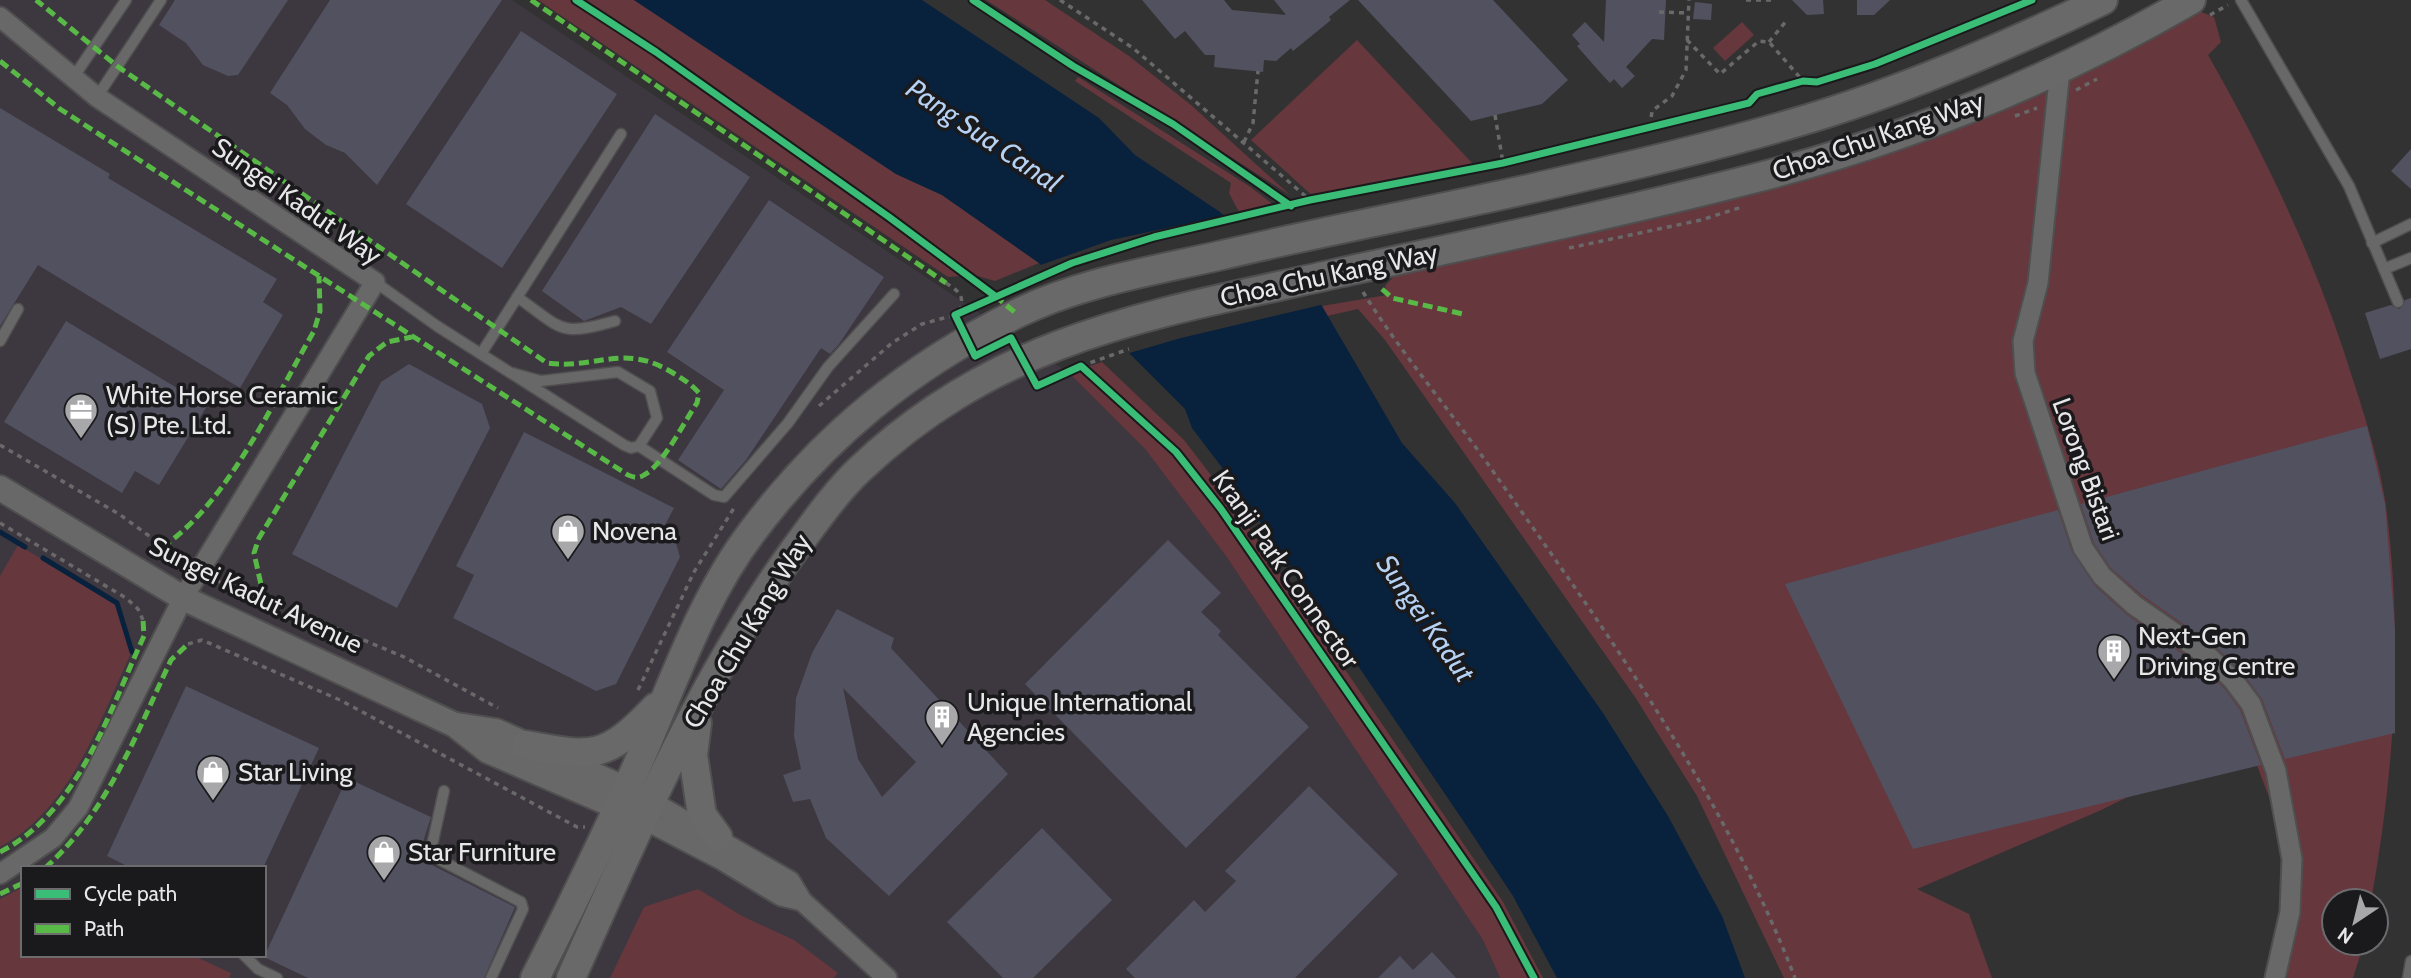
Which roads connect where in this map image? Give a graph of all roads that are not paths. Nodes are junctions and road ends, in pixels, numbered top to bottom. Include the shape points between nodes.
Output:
1 (126, 0) edge
2 (161, 0) edge
3 (2103, 0) edge
4 (2191, 0) edge
5 (2241, 0) edge
6 (0, 17) edge
7 (2060, 70) junction
8 (73, 79) junction
9 (97, 97) junction
10 (621, 134) dead end
11 (1575, 179) junction
12 (1644, 204) junction
13 (2411, 224) edge
14 (2372, 243) junction
15 (2411, 258) edge
16 (2384, 269) junction
17 (375, 282) junction
18 (894, 293) dead end
19 (517, 297) junction
20 (2399, 302) dead end
21 (19, 309) dead end
22 (615, 321) dead end
23 (0, 341) edge
24 (481, 354) junction
25 (512, 373) junction
26 (639, 446) junction
27 (0, 488) edge
28 (183, 598) junction
29 (663, 699) junction
30 (699, 709) junction
31 (455, 724) junction
32 (526, 744) junction
33 (444, 792) dead end
34 (635, 804) junction
35 (718, 837) junction
36 (0, 874) edge
37 (802, 901) junction
38 (246, 957) edge
39 (2411, 961) edge
40 (277, 978) edge
41 (491, 978) edge
42 (535, 978) edge
43 (571, 978) edge
44 (887, 978) edge
45 (2275, 978) edge
46 (2407, 978) edge

1 - 8 lane
2 - 9 lane
3 - 11 main road, Choa Chu Kang Way via 1983,55 1829,113
4 - 7 main road, Choa Chu Kang Way
5 - 14 lane via 2349,186
6 - 8 street, Sungei Kadut Way
7 - 12 main road, Choa Chu Kang Way via 1853,150
7 - 45 street, Lorong Bistari via 2038,283 2023,341 2025,373 2083,548 2102,576 2134,605 2209,657 2251,704 2276,771 2292,859 2290,912
8 - 9 street, Sungei Kadut Way
9 - 17 street, Sungei Kadut Way
10 - 19 lane
11 - 12 main road via 1597,198
11 - 29 main road, Choa Chu Kang Way via 1129,277 1033,307 925,365 866,408 826,445 750,535 718,587
12 - 30 main road, Choa Chu Kang Way via 1181,307 1022,358 960,391 856,472 771,582
13 - 14 lane
14 - 16 lane
15 - 16 lane
16 - 20 lane
17 - 24 lane
17 - 28 street, Sungei Kadut Way
18 - 26 lane via 724,496 713,495
19 - 22 lane via 563,329 575,331
19 - 24 lane
21 - 23 lane
24 - 25 lane
25 - 26 lane via 624,445
25 - 26 lane via 541,381 618,372 650,391 657,418
27 - 28 street, Sungei Kadut Avenue
28 - 31 street, Sungei Kadut Avenue
28 - 36 street, Sungei Kadut Way via 78,808 53,838
29 - 32 main road via 627,737 594,753 573,754
29 - 34 main road, Choa Chu Kang Way
30 - 34 main road, Choa Chu Kang Way via 664,770
30 - 35 main road via 693,755 699,799 702,815
31 - 32 street, Sungei Kadut Avenue
31 - 34 street, Sungei Kadut Avenue via 488,751
32 - 34 street, Sungei Kadut Avenue
33 - 41 lane via 431,850 438,859 521,902 523,909
34 - 35 street
34 - 37 street via 781,896
34 - 42 main road
34 - 43 main road
35 - 37 street via 790,881
37 - 44 street
38 - 40 lane
39 - 46 lane

